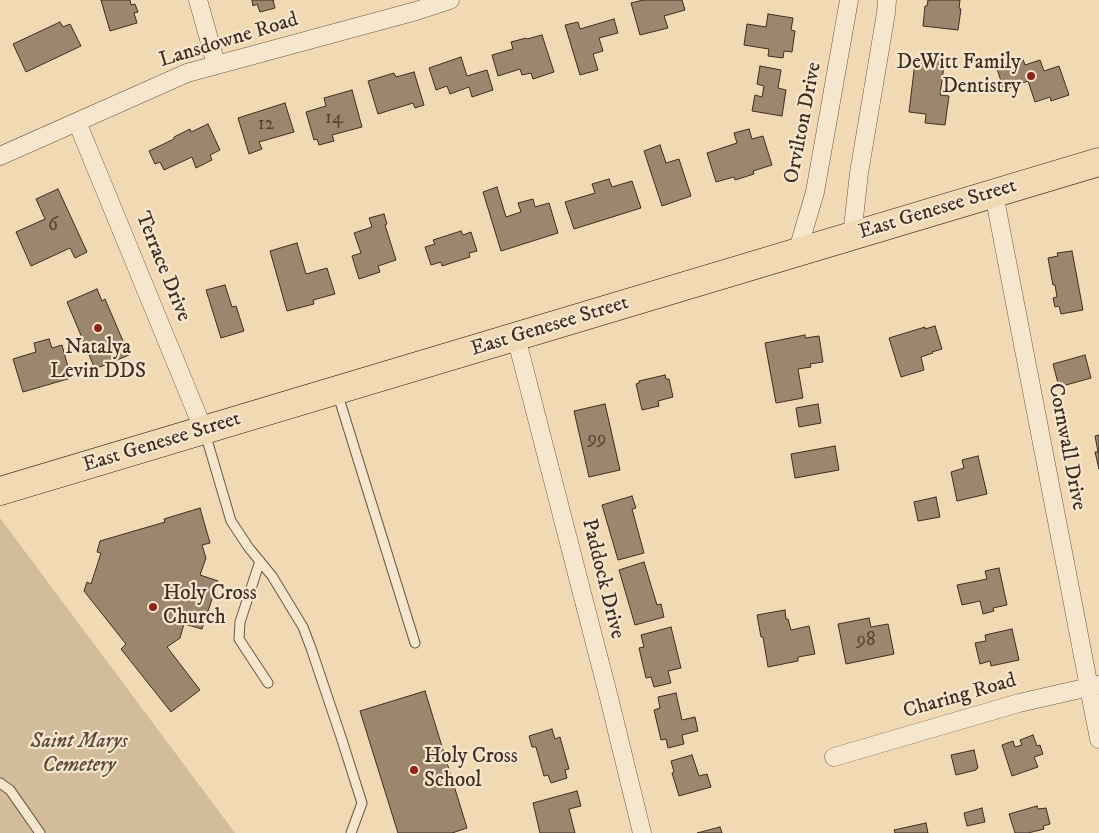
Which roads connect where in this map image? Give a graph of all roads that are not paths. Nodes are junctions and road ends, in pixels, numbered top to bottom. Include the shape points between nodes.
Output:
1 (198, 0) edge
2 (450, 0) edge
3 (849, 0) edge
4 (888, 0) edge
5 (216, 64) junction
6 (77, 122) junction
7 (0, 156) edge
8 (1099, 162) edge
9 (994, 194) junction
10 (852, 236) junction
11 (797, 253) junction
12 (516, 337) junction
13 (336, 391) junction
14 (204, 431) junction
15 (0, 491) edge
16 (260, 561) junction
17 (415, 643) dead end
18 (268, 683) dead end
19 (1094, 686) edge
20 (1099, 739) edge
21 (834, 757) dead end
22 (0, 782) edge
23 (40, 833) edge
24 (350, 833) edge
25 (642, 833) edge

1 - 5 street
2 - 5 street, Lansdowne Road
3 - 11 street, Orvilton Drive via 814,192
4 - 10 street via 859,173
5 - 6 street, Lansdowne Road via 187,73
6 - 7 street, Lansdowne Road
6 - 14 street, Terrace Drive
8 - 9 main road, East Genesee Street
9 - 10 main road, East Genesee Street
9 - 19 street, Cornwall Drive
10 - 11 main road, East Genesee Street
11 - 12 main road, East Genesee Street
12 - 13 main road, East Genesee Street
12 - 25 street, Paddock Drive
13 - 14 main road, East Genesee Street
13 - 17 lane
14 - 15 main road, East Genesee Street
14 - 16 lane via 231,520
16 - 18 lane via 240,622 239,639
16 - 24 lane via 303,627 320,673 362,803
19 - 20 street, Cornwall Drive
19 - 21 street, Charing Road via 1020,703
22 - 23 lane via 10,790

